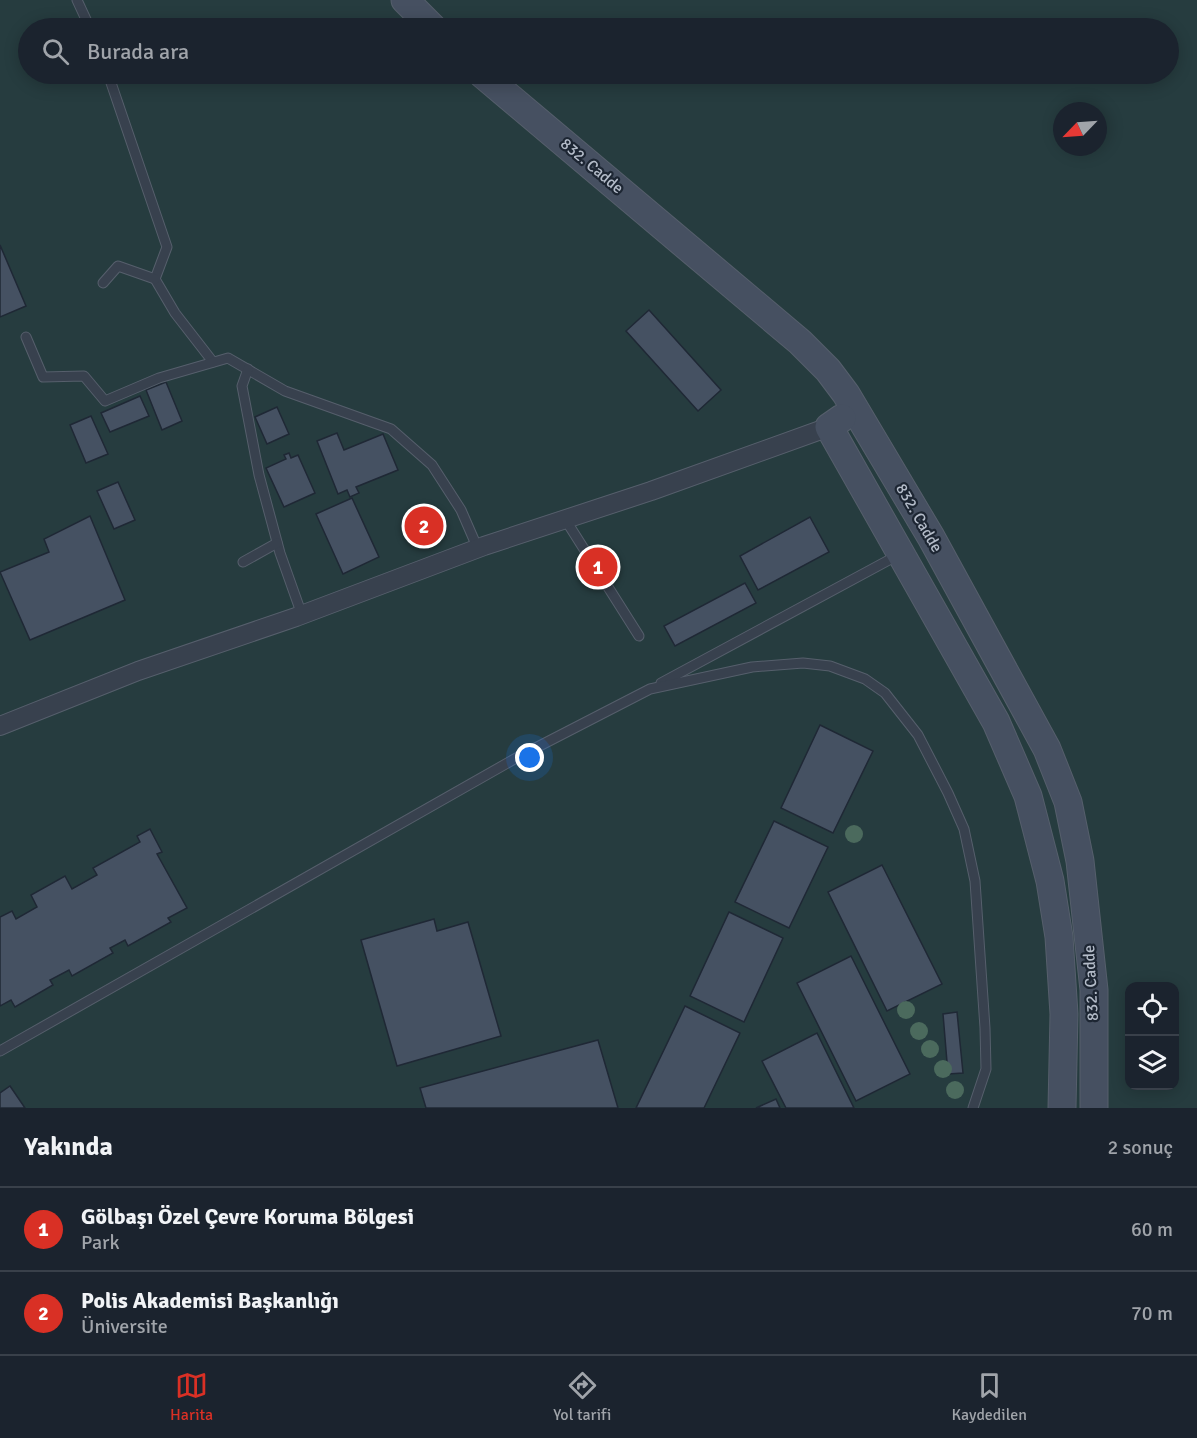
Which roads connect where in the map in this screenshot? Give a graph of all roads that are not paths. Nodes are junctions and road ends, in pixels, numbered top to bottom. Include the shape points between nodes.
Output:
1 (77, 0) edge
2 (405, 0) edge
3 (85, 18) edge
4 (423, 18) edge
5 (111, 84) edge
6 (494, 84) edge
7 (155, 279) junction
8 (103, 283) dead end
9 (26, 337) dead end
10 (213, 362) junction
11 (248, 369) junction
12 (835, 423) joint
13 (565, 519) junction
14 (931, 537) junction
15 (277, 543) junction
16 (478, 549) junction
17 (902, 553) junction
18 (243, 562) dead end
19 (302, 615) junction
20 (639, 636) dead end
21 (650, 689) junction
22 (0, 726) edge
23 (0, 1051) edge
24 (973, 1108) edge
25 (1062, 1108) edge
26 (1094, 1108) edge

1 - 3 lane
2 - 4 street
5 - 7 lane via 167,248
6 - 14 street, 832. Cadde via 792,335 828,370 860,416
7 - 8 lane via 118,266
7 - 10 lane
9 - 10 lane via 42,377 84,376 105,400
10 - 11 lane via 228,358
11 - 15 lane via 242,386
11 - 16 lane via 285,391 391,429 432,465 461,510
12 - 13 street
12 - 17 street, 832. Cadde
13 - 16 street
13 - 20 lane
14 - 17 street
14 - 26 street, 832. Cadde via 1047,749 1068,802 1080,861 1094,990
15 - 18 lane
15 - 19 lane
16 - 19 street
17 - 21 lane
17 - 25 street, 832. Cadde via 996,723 1035,819 1059,937 1064,1014
19 - 22 street via 138,671
21 - 23 lane via 518,757
21 - 24 lane via 752,667 803,663 830,666 865,679 885,693 901,712 918,735 948,792 964,829 975,881 986,1069

